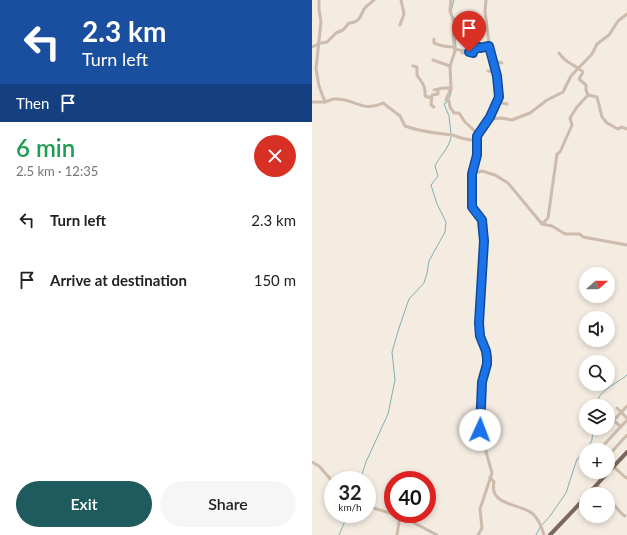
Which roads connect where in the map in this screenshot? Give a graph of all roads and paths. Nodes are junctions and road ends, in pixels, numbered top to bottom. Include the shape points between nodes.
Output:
1 (318, 0) edge
2 (374, 0) edge
3 (401, 0) edge
4 (452, 0) edge
5 (486, 0) edge
6 (627, 14) edge
7 (400, 25) dead end
8 (434, 39) dead end
9 (475, 43) dead end
10 (319, 44) junction
11 (489, 46) junction
12 (312, 47) edge
13 (479, 47) junction
14 (456, 48) junction
15 (469, 52) junction
16 (462, 53) dead end
17 (559, 53) dead end
18 (433, 60) dead end
19 (502, 63) dead end
20 (494, 64) junction
21 (413, 66) dead end
22 (450, 66) junction
23 (579, 69) junction
24 (488, 70) dead end
25 (496, 72) junction
26 (451, 88) junction
27 (588, 95) junction
28 (431, 98) junction
29 (312, 102) edge
30 (325, 102) junction
31 (497, 102) junction
32 (507, 104) dead end
33 (434, 107) dead end
34 (489, 119) junction
35 (627, 129) edge
36 (478, 134) junction
37 (476, 139) junction
38 (472, 174) junction
39 (542, 224) junction
40 (627, 245) edge
41 (627, 406) edge
42 (617, 408) dead end
43 (621, 412) junction
44 (615, 419) edge
45 (627, 419) edge
46 (615, 422) edge
47 (621, 427) junction
48 (627, 435) edge
49 (606, 443) edge
50 (615, 448) edge
51 (627, 454) edge
52 (312, 462) edge
53 (615, 468) joint
54 (324, 472) edge
55 (490, 477) junction
56 (627, 477) edge
57 (604, 479) edge
58 (598, 485) joint
59 (579, 505) edge
60 (615, 506) edge
61 (625, 516) dead end
62 (399, 523) edge
63 (415, 523) edge
64 (397, 535) edge
65 (437, 535) edge
66 (478, 535) edge
67 (544, 535) edge
68 (551, 535) edge

1 - 10 street via 321,21
2 - 10 street via 364,8 360,20 348,23 327,42
3 - 7 street via 404,14
4 - 14 street via 450,11 456,28 453,36
5 - 11 street
6 - 23 street via 618,21 609,35 597,44
8 - 14 street via 434,43 439,46
9 - 13 street
10 - 12 street
10 - 30 street via 316,69
11 - 13 street
11 - 20 street
13 - 15 street via 473,53
14 - 15 street
14 - 22 street
15 - 16 street
17 - 23 street via 568,63
18 - 22 street
19 - 20 street
20 - 25 street
21 - 28 street via 417,68 417,75 423,82 425,96
22 - 26 street
23 - 27 street via 582,72 580,79 586,85
23 - 34 street via 571,76 563,92 530,113 512,120
24 - 25 street
25 - 31 street via 499,97
26 - 28 street via 436,90 438,94 432,95
26 - 36 street via 446,100 450,107
27 - 35 street via 597,97 607,124 618,129
27 - 39 street via 570,118 572,125 557,154 548,218
28 - 33 street via 431,106
29 - 30 street
30 - 37 street via 333,99 351,101 373,108 383,103 400,116 405,126 419,132
31 - 32 street
31 - 34 street
34 - 36 street
36 - 37 street
37 - 38 street via 477,155
38 - 39 street via 482,171 504,180
38 - 55 street via 472,207 482,220 484,241 479,323 487,364 482,382 480,430 490,463
39 - 40 street via 552,226 565,234 580,234 582,237
41 - 43 street
42 - 43 street
43 - 44 street
43 - 45 street
45 - 47 street
46 - 47 street
47 - 49 street
48 - 50 street
51 - 53 main road
51 - 58 main road
52 - 54 street
53 - 56 street
55 - 66 street via 480,509 482,528
55 - 67 street via 494,482 494,495 534,514
57 - 58 main road
59 - 68 main road
60 - 61 street
62 - 64 street
63 - 65 street

